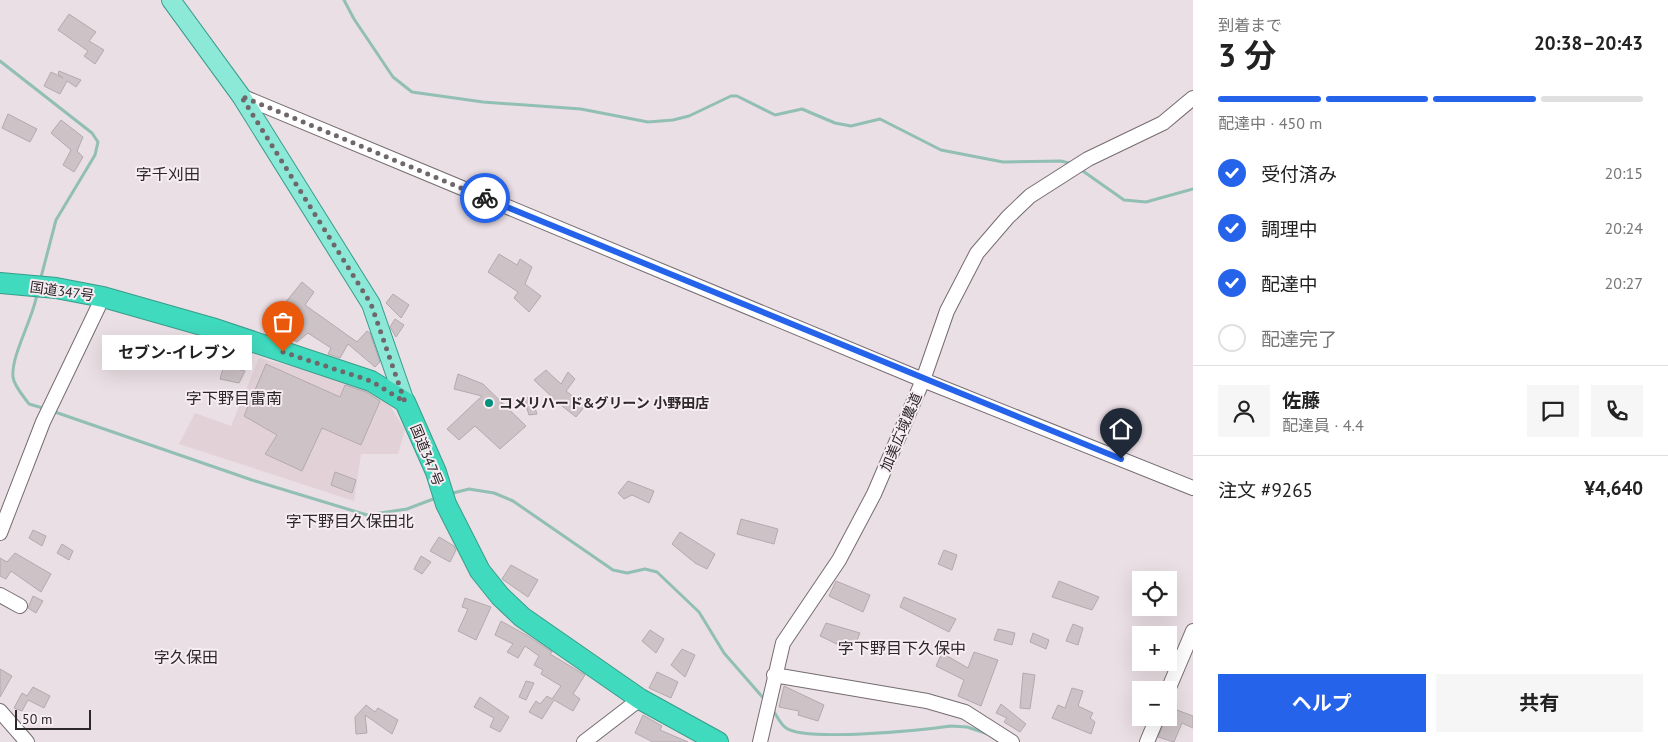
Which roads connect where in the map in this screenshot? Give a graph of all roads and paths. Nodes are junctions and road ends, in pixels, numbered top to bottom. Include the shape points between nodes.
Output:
1 (171, 0) edge
2 (241, 96) junction
3 (1193, 98) edge
4 (0, 283) edge
5 (103, 297) junction
6 (923, 380) junction
7 (405, 402) junction
8 (1193, 488) edge
9 (0, 532) edge
10 (0, 595) edge
11 (20, 606) dead end
12 (1193, 632) edge
13 (774, 675) junction
14 (1172, 681) edge
15 (640, 699) junction
16 (0, 711) edge
17 (1154, 726) edge
18 (27, 742) edge
19 (584, 742) edge
20 (718, 742) edge
21 (760, 742) edge
22 (1012, 742) edge
23 (1147, 742) edge

1 - 2 main road
2 - 6 street
2 - 7 main road via 371,304
3 - 6 street, 加美広域農道 via 1163,123 1088,159 1030,196 1008,217 977,253 947,311
4 - 5 highway, 国道347号
5 - 7 highway, 国道347号 via 212,328 371,381
5 - 9 street via 49,410
6 - 8 street
6 - 13 street, 加美広域農道 via 874,494 839,560 783,643
7 - 15 highway, 国道347号 via 436,472 446,504 480,571 522,617
10 - 11 street
12 - 14 street
13 - 21 street, 加美広域農道
13 - 22 street via 927,701 965,712
15 - 19 street
15 - 20 highway, 国道347号
16 - 18 street
17 - 23 street

